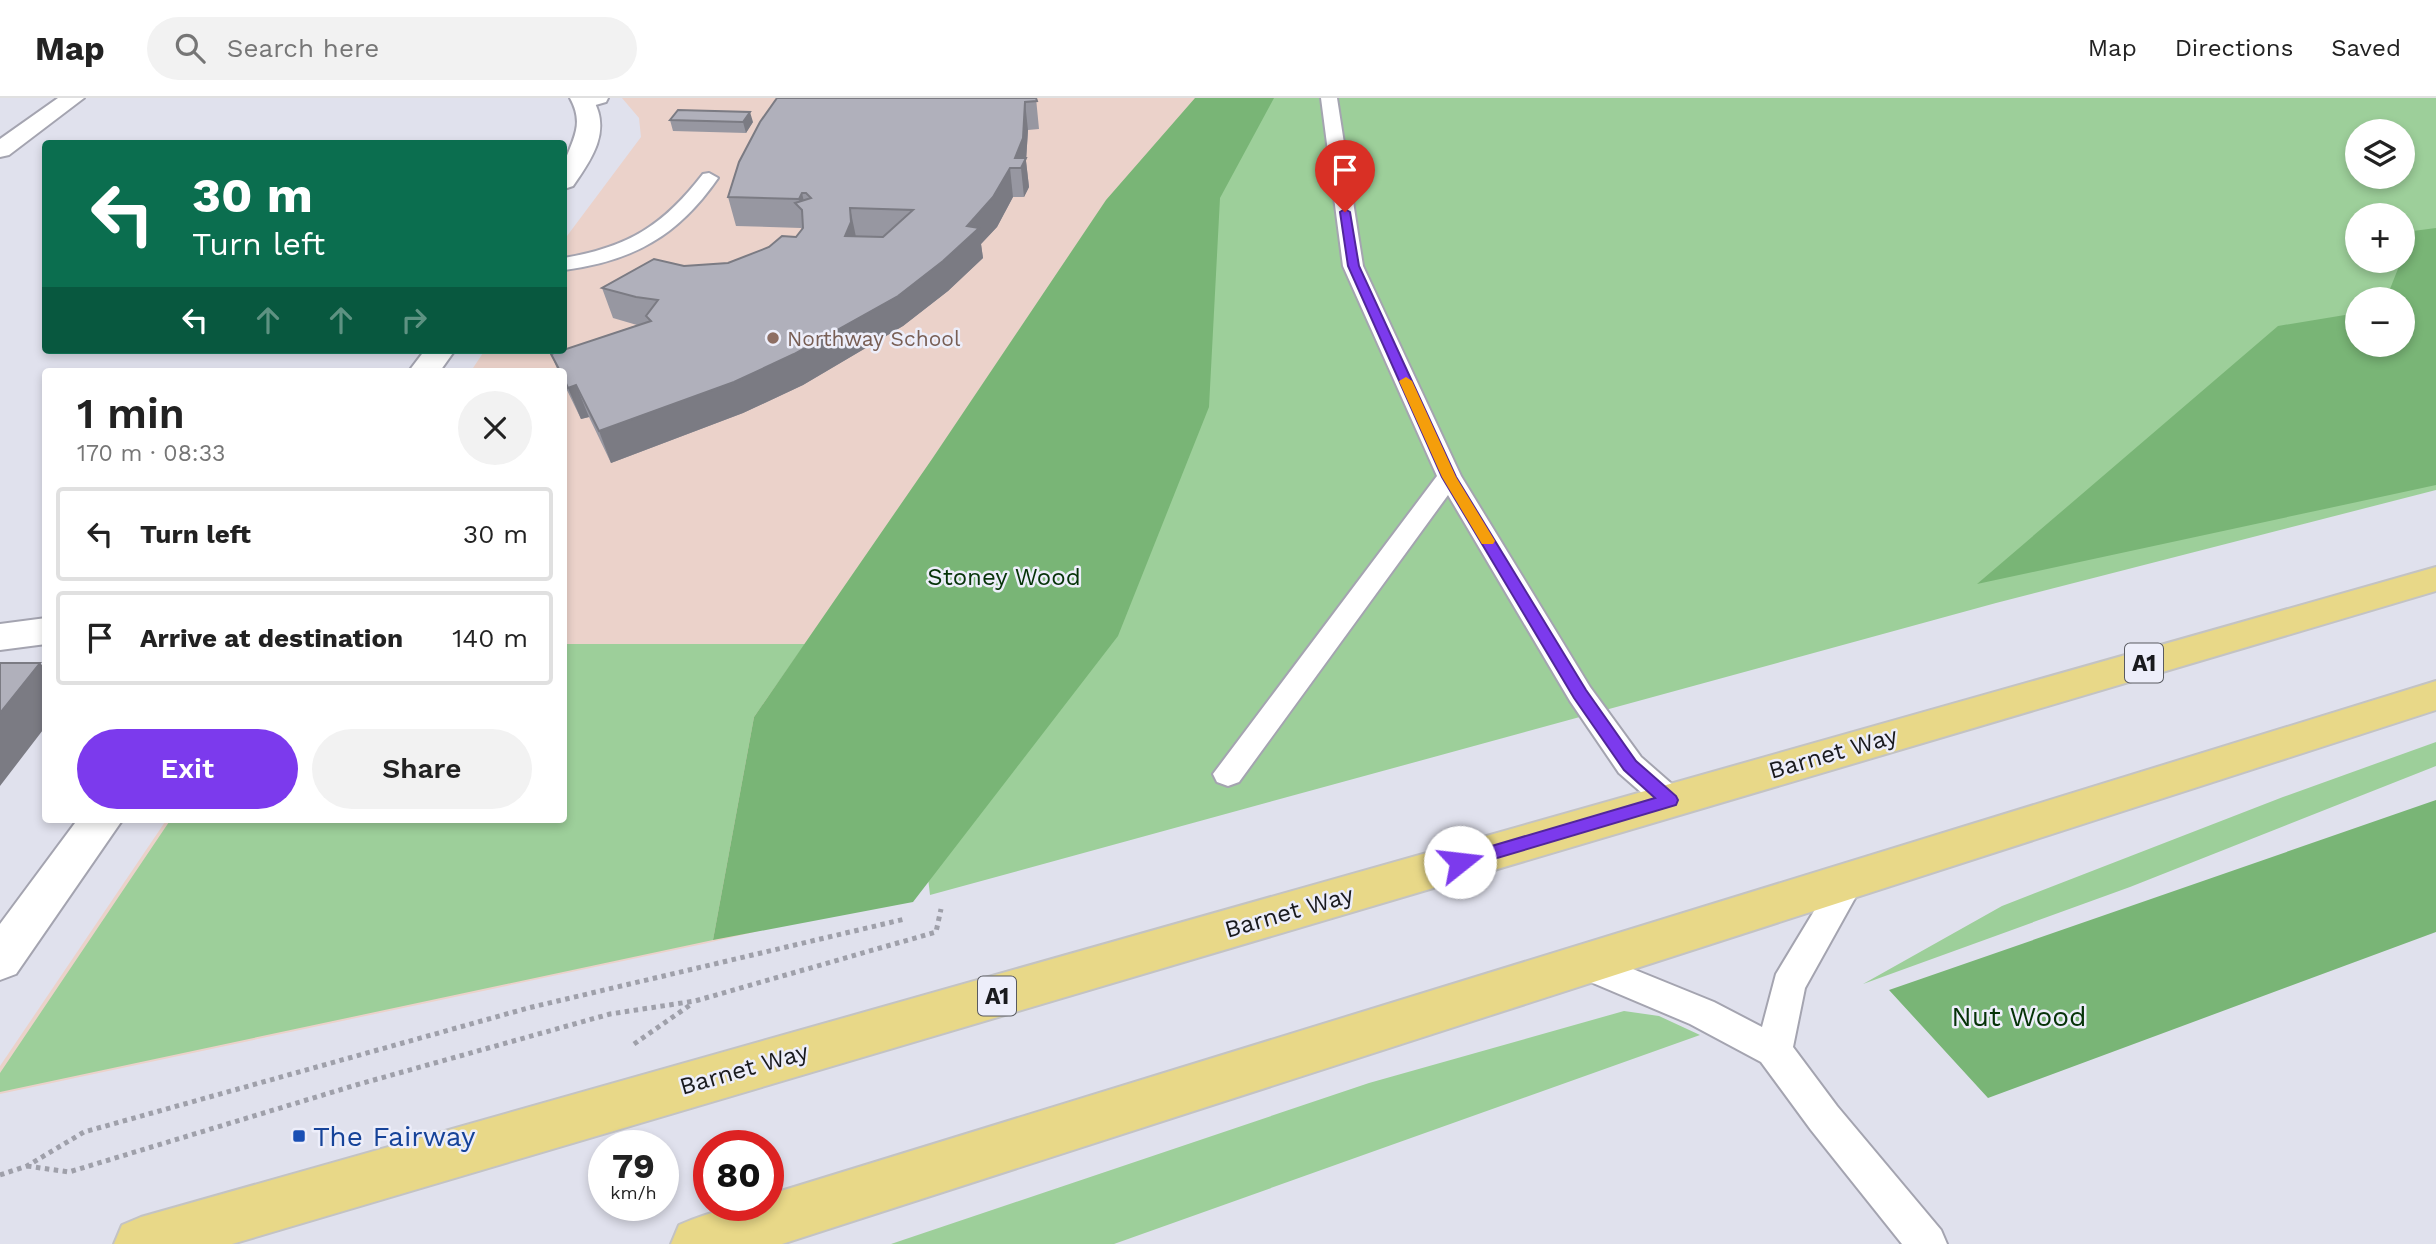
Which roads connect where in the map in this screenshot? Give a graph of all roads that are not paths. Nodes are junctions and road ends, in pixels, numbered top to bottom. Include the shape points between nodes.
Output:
1 (73, 98) edge
2 (1329, 98) edge
3 (589, 100) edge
4 (0, 149) edge
5 (567, 176) edge
6 (709, 178) dead end
7 (567, 263) edge
8 (437, 354) edge
9 (426, 368) edge
10 (1449, 477) junction
11 (2436, 579) edge
12 (42, 632) edge
13 (0, 637) edge
14 (2436, 695) edge
15 (1228, 774) dead end
16 (1670, 800) junction
17 (99, 823) edge
18 (1848, 882) junction
19 (0, 960) edge
20 (1586, 965) junction
21 (1774, 1051) junction
22 (142, 1244) edge
23 (698, 1244) edge
24 (1927, 1244) edge

1 - 4 street
2 - 10 lane via 1353,266
3 - 5 street via 591,125 586,147
6 - 7 lane via 672,224 640,243
8 - 9 street
10 - 15 lane
10 - 16 lane via 1580,694 1630,765
11 - 16 highway, Barnet Way / A1
12 - 13 street
14 - 18 highway
16 - 22 highway, Barnet Way / A1
17 - 19 street
18 - 20 highway
18 - 21 lane via 1788,985
20 - 21 lane via 1702,1013
20 - 23 highway
21 - 24 lane

